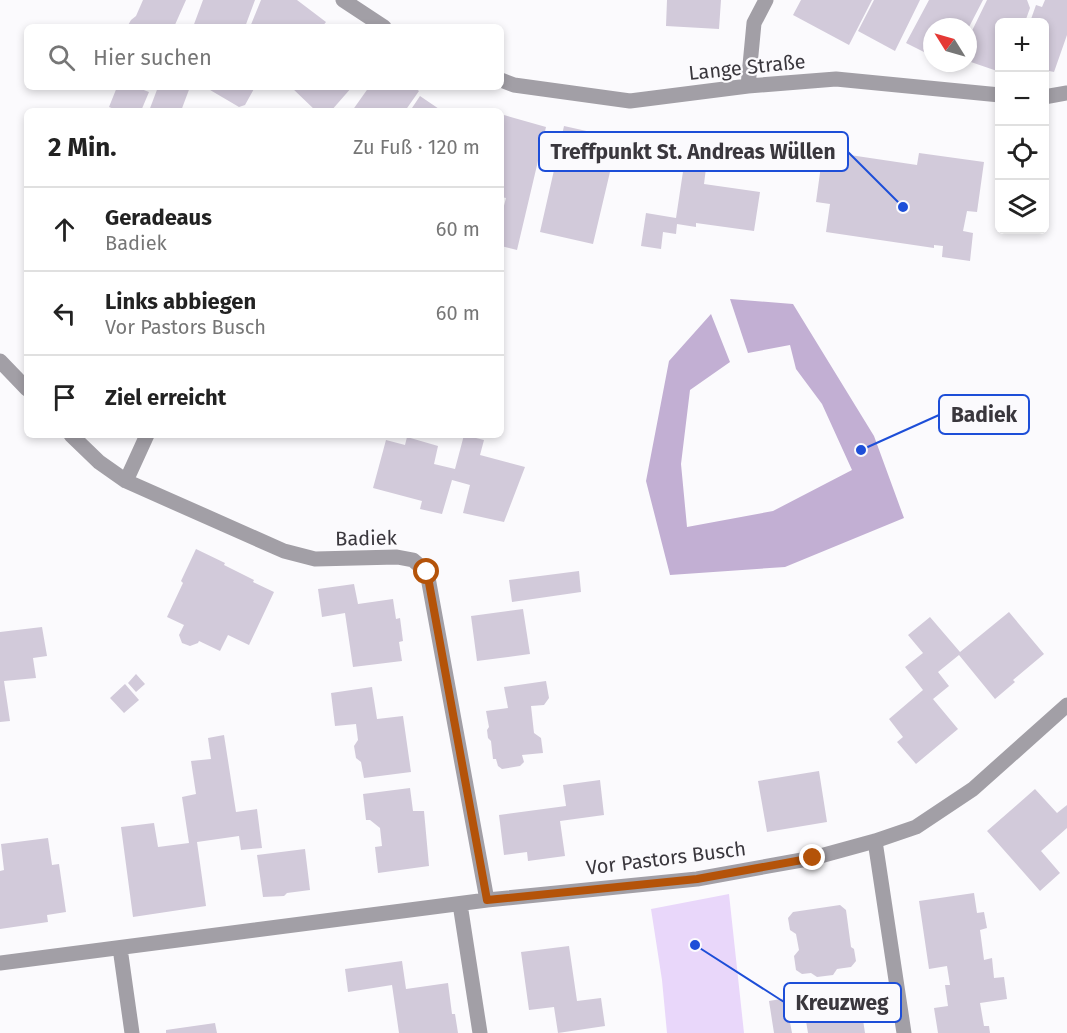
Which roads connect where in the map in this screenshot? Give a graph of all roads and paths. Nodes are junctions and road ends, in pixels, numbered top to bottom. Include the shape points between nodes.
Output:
1 (343, 0) edge
2 (766, 0) edge
3 (379, 24) edge
4 (504, 81) edge
5 (748, 86) junction
6 (1067, 93) edge
7 (995, 95) edge
8 (1049, 96) edge
9 (0, 361) edge
10 (24, 386) edge
11 (74, 438) edge
12 (146, 438) edge
13 (126, 481) junction
14 (1067, 705) edge
15 (875, 841) junction
16 (487, 900) junction
17 (460, 904) junction
18 (120, 948) junction
19 (0, 963) edge
20 (132, 1033) edge
21 (480, 1033) edge
22 (904, 1033) edge

1 - 3 street
2 - 5 street via 754,23
4 - 5 street, Lange Straße via 630,101
5 - 7 street, Lange Straße via 836,79
6 - 8 street
9 - 10 street
11 - 13 street, Badiek
12 - 13 street
13 - 16 street, Badiek via 284,551 315,560 397,557 412,560 427,572
14 - 15 street, Vor Pastors Busch via 973,789 916,827
15 - 16 street, Vor Pastors Busch via 813,858 697,879
15 - 22 street
16 - 17 street, Vor Pastors Busch
17 - 18 street, Vor Pastors Busch
17 - 21 street
18 - 19 street, Vor Pastors Busch
18 - 20 street

